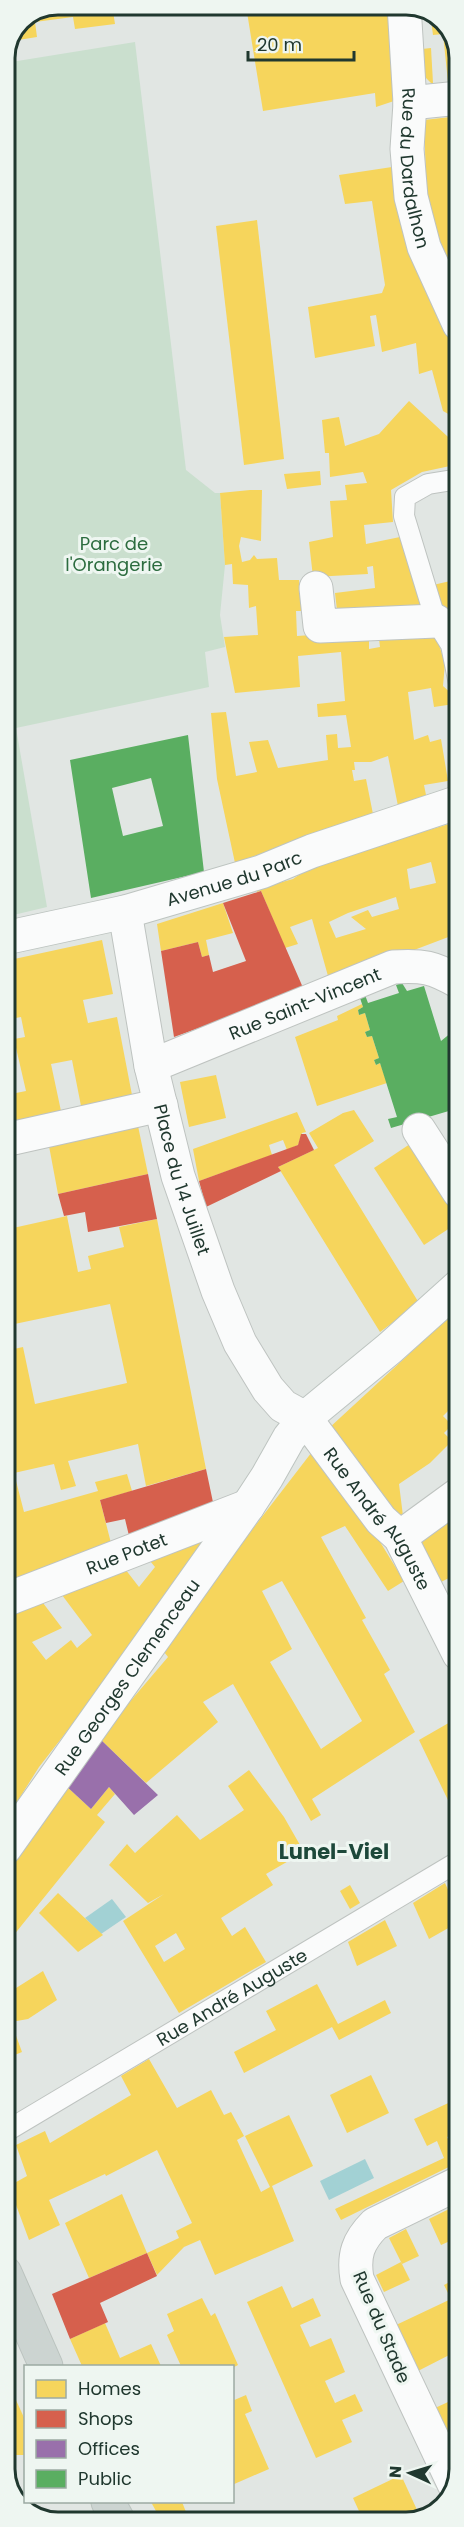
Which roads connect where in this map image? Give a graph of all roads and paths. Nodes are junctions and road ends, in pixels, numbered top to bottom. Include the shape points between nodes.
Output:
1 (405, 15) edge
2 (449, 99) edge
3 (410, 103) junction
4 (449, 302) edge
5 (449, 481) edge
6 (316, 588) dead end
7 (436, 621) junction
8 (449, 642) edge
9 (449, 805) edge
10 (125, 912) junction
11 (15, 936) edge
12 (449, 973) edge
13 (152, 1066) junction
14 (161, 1105) junction
15 (419, 1130) dead end
16 (15, 1138) edge
17 (449, 1176) edge
18 (449, 1295) edge
19 (305, 1418) junction
20 (449, 1501) edge
21 (248, 1506) junction
22 (400, 1537) junction
23 (15, 1596) edge
24 (449, 1634) edge
25 (15, 1834) edge
26 (449, 1867) edge
27 (15, 2126) edge
28 (449, 2188) edge
29 (15, 2296) edge
30 (44, 2365) edge
31 (449, 2473) edge

1 - 3 street, Rue du Dardalhon
2 - 3 street
3 - 4 street, Rue du Dardalhon via 407,149 411,197 424,247
5 - 7 lane via 428,484 405,496 404,516
6 - 7 street via 320,626
7 - 8 lane
9 - 10 street, Avenue du Parc via 261,872
10 - 11 street, Avenue du Parc
10 - 13 street, Place du 14 Juillet
12 - 13 street, Rue Saint-Vincent via 419,965 393,968
13 - 14 street, Place du 14 Juillet
14 - 16 street
14 - 19 street, Place du 14 Juillet via 178,1176 240,1343 268,1389 283,1406
15 - 17 street
18 - 19 street
19 - 21 street
19 - 22 street, Rue André Auguste via 381,1520
20 - 22 street
21 - 23 street, Rue Potet
21 - 25 street, Rue Georges Clemenceau
22 - 24 street, Rue André Auguste
26 - 27 lane, Rue André Auguste
28 - 31 street, Rue du Stade via 375,2224 357,2248 355,2265 357,2279
29 - 30 main road

